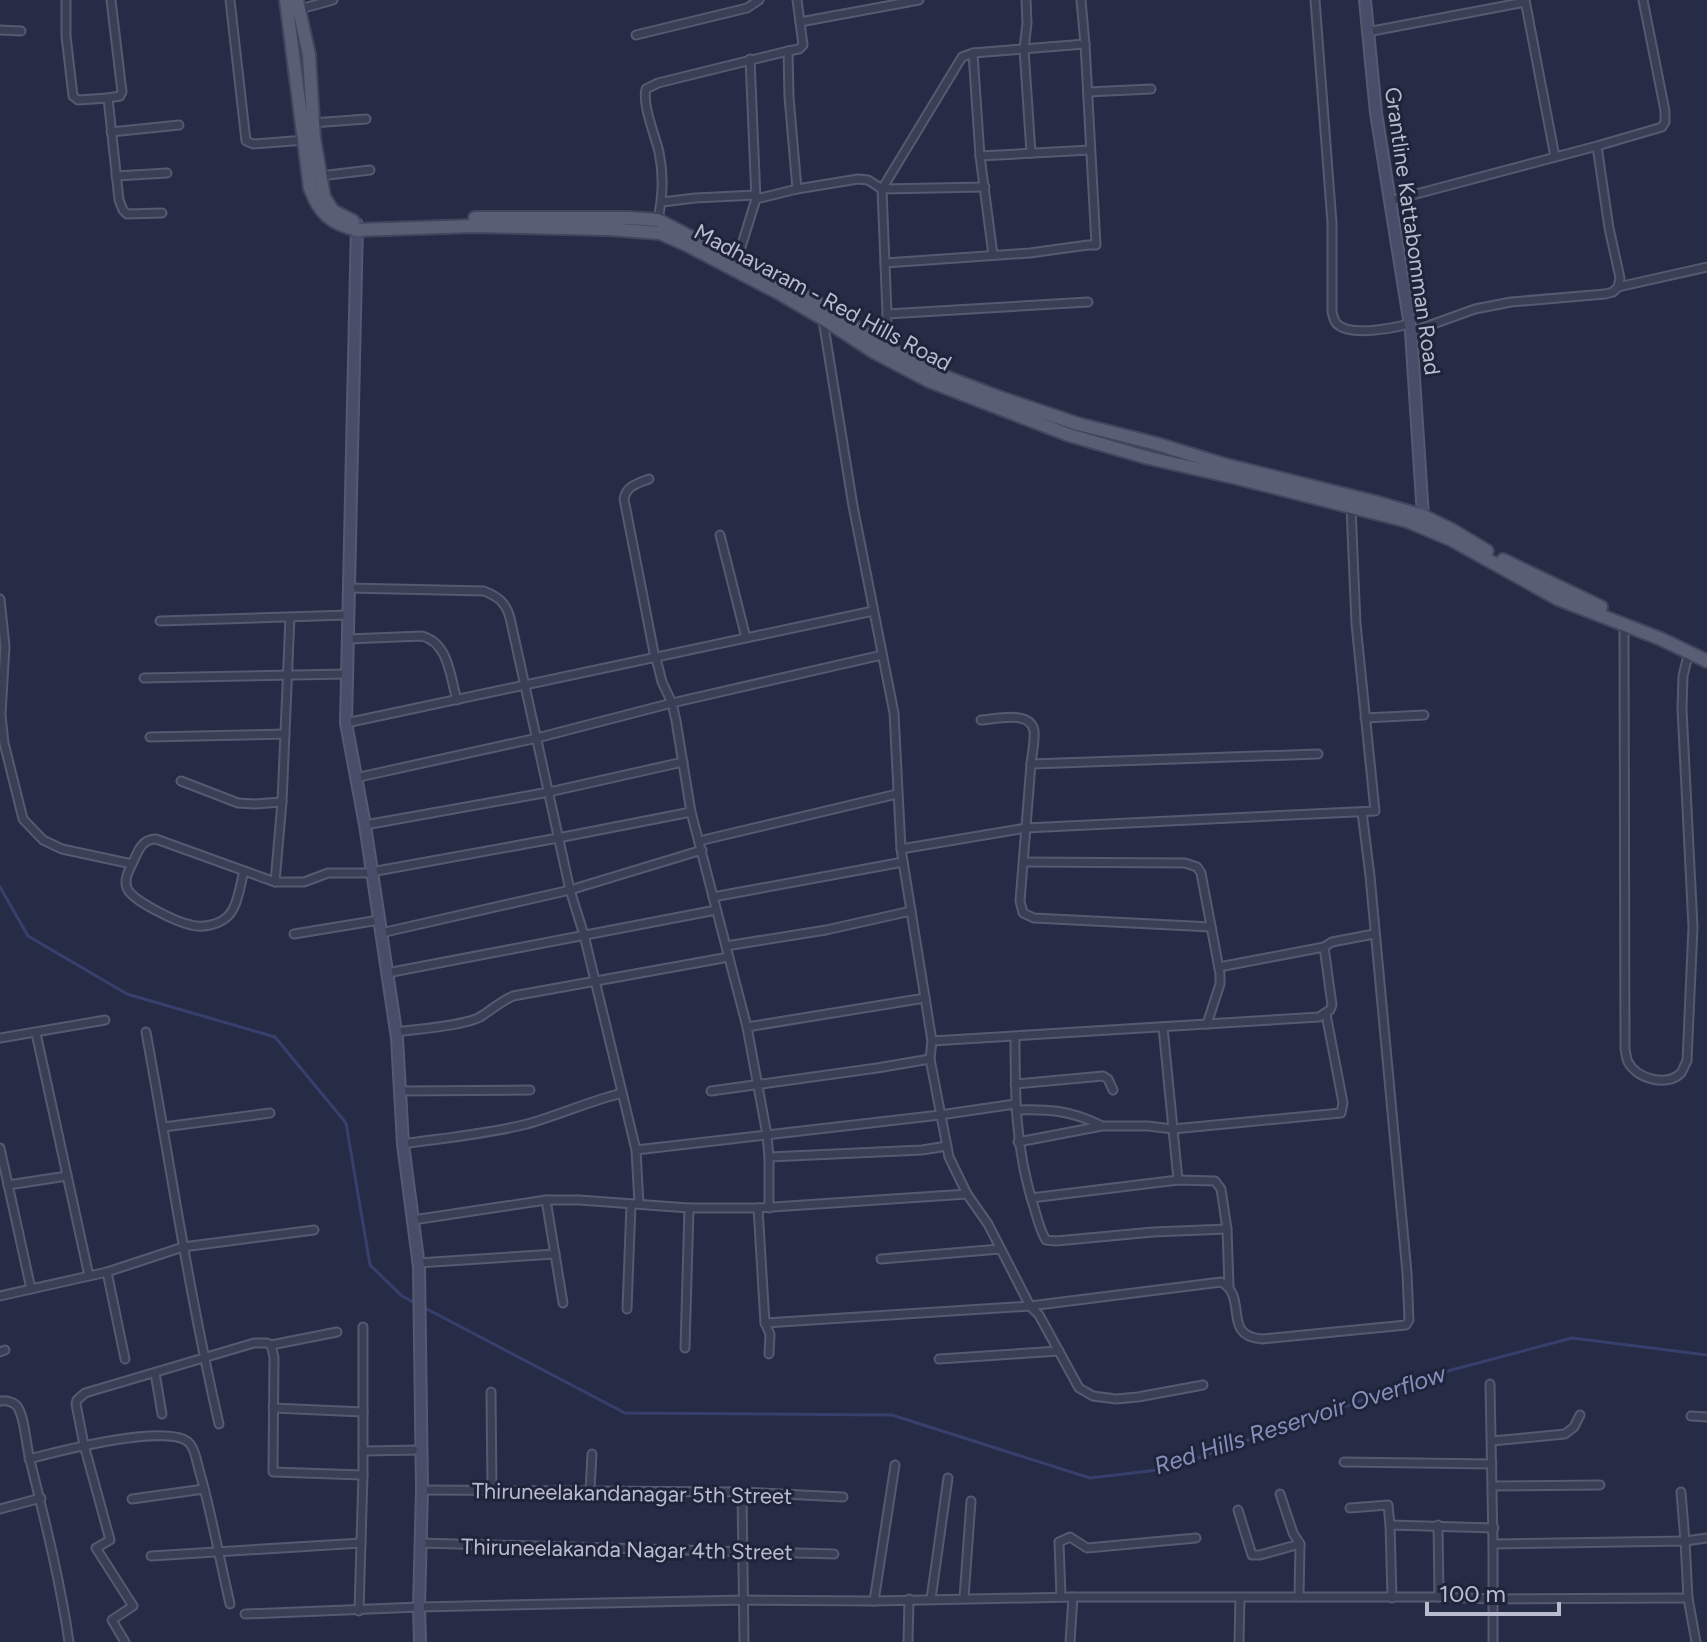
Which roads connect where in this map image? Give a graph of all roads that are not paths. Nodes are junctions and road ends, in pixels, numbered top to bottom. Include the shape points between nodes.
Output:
1 (66, 0) edge
2 (111, 0) edge
3 (230, 0) edge
4 (286, 0) edge
5 (333, 0) edge
6 (759, 0) edge
7 (797, 0) edge
8 (915, 0) edge
9 (1026, 0) edge
10 (1081, 0) edge
11 (1315, 0) edge
12 (1365, 0) edge
13 (1643, 0) edge
14 (1525, 1) edge
15 (298, 5) edge
16 (800, 22) junction
17 (0, 30) edge
18 (21, 31) dead end
19 (1367, 32) junction
20 (636, 35) dead end
21 (1085, 44) junction
22 (1024, 49) junction
23 (788, 51) junction
24 (973, 53) junction
25 (750, 59) junction
26 (1151, 89) dead end
27 (1088, 92) junction
28 (108, 98) junction
29 (366, 119) dead end
30 (313, 123) junction
31 (179, 125) dead end
32 (111, 132) junction
33 (309, 139) junction
34 (1597, 146) junction
35 (1090, 150) junction
36 (1031, 153) junction
37 (980, 156) junction
38 (1555, 157) junction
39 (370, 170) dead end
40 (167, 173) dead end
41 (116, 176) junction
42 (320, 176) junction
43 (985, 187) junction
44 (797, 189) junction
45 (882, 189) junction
46 (756, 197) junction
47 (319, 199) junction
48 (1390, 201) junction
49 (662, 202) junction
50 (162, 213) dead end
51 (357, 226) junction
52 (656, 226) junction
53 (993, 255) junction
54 (885, 263) junction
55 (736, 264) junction
56 (1707, 267) edge
57 (1618, 287) junction
58 (1088, 302) dead end
59 (825, 314) junction
60 (887, 314) junction
61 (1410, 328) junction
62 (886, 347) junction
63 (649, 479) dead end
64 (1351, 507) junction
65 (1423, 516) junction
66 (720, 535) dead end
67 (349, 588) junction
68 (0, 599) edge
69 (0, 607) edge
70 (873, 611) junction
71 (348, 615) junction
72 (290, 617) junction
73 (160, 621) dead end
74 (1624, 625) junction
75 (746, 638) junction
76 (348, 639) junction
77 (1689, 651) junction
78 (1707, 653) edge
79 (882, 655) junction
80 (655, 658) junction
81 (2, 660) edge
82 (1707, 661) edge
83 (347, 674) junction
84 (288, 676) junction
85 (144, 678) dead end
86 (525, 686) junction
87 (457, 700) junction
88 (672, 703) junction
89 (1424, 715) dead end
90 (1365, 718) junction
91 (981, 720) dead end
92 (346, 723) junction
93 (285, 734) junction
94 (150, 737) dead end
95 (537, 738) junction
96 (1318, 754) dead end
97 (683, 762) junction
98 (1031, 764) junction
99 (355, 778) junction
100 (181, 781) dead end
101 (549, 792) junction
102 (897, 794) junction
103 (282, 802) junction
104 (691, 812) junction
105 (1362, 812) junction
106 (365, 825) junction
107 (1026, 828) junction
108 (558, 838) junction
109 (699, 841) junction
110 (901, 849) junction
111 (702, 850) junction
112 (903, 862) junction
113 (1024, 862) junction
114 (132, 864) junction
115 (244, 871) junction
116 (371, 872) junction
117 (275, 882) junction
118 (570, 890) junction
119 (713, 897) junction
120 (716, 910) junction
121 (911, 911) junction
122 (379, 920) junction
123 (1211, 927) junction
124 (381, 933) junction
125 (294, 934) dead end
126 (1374, 934) junction
127 (584, 935) junction
128 (726, 946) junction
129 (1324, 947) junction
130 (729, 957) junction
131 (1219, 967) junction
132 (387, 973) junction
133 (595, 980) junction
134 (925, 998) junction
135 (1326, 1014) junction
136 (105, 1020) dead end
137 (1207, 1024) junction
138 (747, 1027) junction
139 (1163, 1027) junction
140 (146, 1032) dead end
141 (396, 1032) junction
142 (36, 1033) junction
143 (1015, 1036) junction
144 (0, 1038) edge
145 (932, 1041) junction
146 (930, 1059) junction
147 (1015, 1084) junction
148 (757, 1086) junction
149 (530, 1090) dead end
150 (1113, 1090) dead end
151 (401, 1091) junction
152 (711, 1091) dead end
153 (622, 1093) junction
154 (1016, 1107) junction
155 (270, 1113) dead end
156 (940, 1115) junction
157 (1102, 1126) junction
158 (164, 1127) junction
159 (1173, 1129) junction
160 (767, 1135) junction
161 (1018, 1142) junction
162 (403, 1144) junction
163 (947, 1146) junction
164 (0, 1148) edge
165 (636, 1150) junction
166 (769, 1157) junction
167 (67, 1176) junction
168 (1178, 1180) junction
169 (8, 1185) junction
170 (967, 1194) junction
171 (1031, 1198) junction
172 (546, 1200) junction
173 (635, 1204) junction
174 (689, 1208) junction
175 (758, 1208) junction
176 (769, 1208) junction
177 (413, 1220) junction
178 (1227, 1229) junction
179 (314, 1230) dead end
180 (183, 1247) junction
181 (1000, 1249) junction
182 (555, 1254) junction
183 (881, 1259) dead end
184 (419, 1265) junction
185 (107, 1272) junction
186 (89, 1276) junction
187 (1229, 1286) junction
188 (31, 1289) junction
189 (0, 1296) edge
190 (563, 1303) dead end
191 (1030, 1306) junction
192 (627, 1309) dead end
193 (765, 1323) junction
194 (363, 1327) dead end
195 (337, 1332) dead end
196 (271, 1345) junction
197 (685, 1348) dead end
198 (1059, 1351) junction
199 (769, 1354) dead end
200 (204, 1357) junction
201 (125, 1359) dead end
202 (939, 1359) dead end
203 (155, 1373) junction
204 (1490, 1384) dead end
205 (1203, 1385) dead end
206 (491, 1392) dead end
207 (0, 1401) edge
208 (273, 1408) junction
209 (363, 1412) junction
210 (162, 1414) dead end
211 (1580, 1415) dead end
212 (1691, 1416) dead end
213 (1707, 1417) edge
214 (219, 1424) dead end
215 (1492, 1441) junction
216 (84, 1445) junction
217 (421, 1450) junction
218 (363, 1451) junction
219 (592, 1454) dead end
220 (29, 1459) junction
221 (1344, 1462) dead end
222 (1492, 1464) junction
223 (895, 1465) dead end
224 (363, 1475) junction
225 (948, 1478) dead end
226 (1600, 1485) dead end
227 (1493, 1486) junction
228 (204, 1489) junction
229 (422, 1490) junction
230 (492, 1490) junction
231 (590, 1490) junction
232 (742, 1492) junction
233 (1681, 1492) dead end
234 (1280, 1494) dead end
235 (843, 1497) dead end
236 (41, 1498) junction
237 (132, 1499) dead end
238 (971, 1501) dead end
239 (1350, 1508) dead end
240 (0, 1509) edge
241 (1238, 1510) dead end
242 (1390, 1525) junction
243 (1438, 1525) junction
244 (1494, 1528) junction
245 (1196, 1538) dead end
246 (1707, 1538) edge
247 (1685, 1541) junction
248 (361, 1543) junction
249 (420, 1543) junction
250 (1300, 1544) junction
251 (1493, 1544) junction
252 (217, 1551) junction
253 (742, 1552) junction
254 (834, 1554) dead end
255 (151, 1556) dead end
256 (1061, 1597) junction
257 (1073, 1597) junction
258 (1240, 1597) junction
259 (1299, 1597) junction
260 (1439, 1597) junction
261 (964, 1598) junction
262 (1392, 1598) junction
263 (1688, 1598) junction
264 (909, 1599) junction
265 (931, 1599) junction
266 (1492, 1599) junction
267 (744, 1600) junction
268 (874, 1601) junction
269 (230, 1604) dead end
270 (419, 1607) junction
271 (359, 1611) junction
272 (245, 1614) dead end
273 (69, 1642) edge
274 (125, 1642) edge
275 (420, 1642) edge
276 (744, 1642) edge
277 (908, 1642) edge
278 (1070, 1642) edge
279 (1239, 1642) edge
280 (1493, 1642) edge
281 (1696, 1642) edge

1 - 28 street via 73,96
2 - 28 street via 122,92
3 - 33 street via 245,139 253,144
4 - 33 main road
5 - 15 street
6 - 20 street via 747,8
7 - 16 street
8 - 16 street
9 - 22 street
10 - 21 street
11 - 61 street via 1332,223 1332,312 1340,327
12 - 19 street, Grantline Kattabomman Road
13 - 34 street via 1665,122 1658,129
14 - 19 street
14 - 38 street
15 - 30 main road via 309,55
16 - 23 street via 803,45
17 - 18 street
19 - 48 street, Grantline Kattabomman Road
21 - 22 street
21 - 27 street
22 - 24 street
22 - 36 street
23 - 25 street
23 - 44 street
24 - 37 street
24 - 45 street via 962,57
25 - 46 street
25 - 49 street via 646,89 660,156
26 - 27 street
27 - 35 street
28 - 32 street
29 - 30 street
30 - 33 main road
31 - 32 street
32 - 41 street
33 - 42 main road
33 - 47 main road via 310,188
34 - 38 street
34 - 57 street
35 - 36 street
35 - 53 street via 1096,245
36 - 37 street
37 - 43 street
38 - 48 street
39 - 42 street
40 - 41 street
41 - 50 street via 127,214
42 - 47 main road
43 - 45 street
43 - 53 street
44 - 45 street via 858,179
44 - 46 street
45 - 54 street
46 - 49 street
46 - 55 street
47 - 51 main road
48 - 61 street, Grantline Kattabomman Road
49 - 52 street
51 - 52 main road, Madhavaram - Red Hills Road via 628,218
51 - 67 street
52 - 55 main road, Madhavaram - Red Hills Road via 712,248
53 - 54 street
54 - 60 street
55 - 59 main road, Madhavaram - Red Hills Road
56 - 57 street
57 - 61 street via 1605,294 1475,309
58 - 60 street
59 - 62 main road, Madhavaram - Red Hills Road
59 - 64 main road, Madhavaram - Red Hills Road via 874,352 929,381 1069,435
59 - 70 street
60 - 62 street
61 - 65 street, Grantline Kattabomman Road
62 - 65 main road, Madhavaram - Red Hills Road via 938,374 1078,424
63 - 80 street via 630,487 624,499
64 - 74 main road, Madhavaram - Red Hills Road via 1407,521 1452,540 1558,599
64 - 90 street
65 - 78 main road, Madhavaram - Red Hills Road via 1506,562
66 - 75 street
67 - 71 street
67 - 86 street via 484,591 502,600
68 - 69 street
69 - 81 street
70 - 75 street
70 - 79 street
71 - 72 street
71 - 76 street
72 - 73 street
72 - 84 street
74 - 77 main road, Madhavaram - Red Hills Road
74 - 77 street via 1625,1049 1637,1073 1657,1080 1681,1073 1687,1061 1693,927 1682,709
75 - 80 street
76 - 83 street
76 - 87 street via 432,639 445,656
77 - 82 main road, Madhavaram - Red Hills Road
79 - 88 street
79 - 102 street via 894,713
80 - 86 street
80 - 88 street
81 - 114 street via 4,743 23,819 43,840 62,849
83 - 84 street
83 - 92 street
84 - 85 street
84 - 93 street
86 - 87 street
86 - 95 street
87 - 92 street
88 - 95 street
88 - 97 street
89 - 90 street
90 - 105 street via 1375,811
91 - 98 street via 1029,721 1034,733
92 - 99 street
93 - 94 street
93 - 103 street
95 - 99 street
95 - 101 street
96 - 98 street
97 - 101 street
97 - 104 street
98 - 107 street
99 - 106 street
100 - 103 street via 238,803
101 - 106 street
101 - 108 street
102 - 109 street
102 - 110 street
103 - 117 street
104 - 108 street
104 - 109 street
105 - 107 street
105 - 126 street
106 - 116 street
107 - 110 street
107 - 113 street
108 - 116 street
108 - 118 street
109 - 111 street
110 - 112 street
111 - 118 street
111 - 119 street
112 - 119 street
112 - 121 street
113 - 123 street via 1193,864 1201,873
113 - 123 street via 1020,908 1027,917
114 - 115 street via 142,843 156,839
114 - 115 street via 126,886 140,903 205,926 228,916
115 - 117 street
116 - 117 street
116 - 122 street
118 - 124 street
118 - 127 street
119 - 120 street
120 - 127 street
120 - 128 street
121 - 128 street
121 - 134 street
122 - 124 street
122 - 125 street
123 - 131 street
124 - 132 street
126 - 129 street
126 - 187 street via 1409,1320 1397,1327 1251,1338 1238,1322
127 - 132 street
127 - 133 street
128 - 130 street
129 - 131 street
129 - 135 street via 1332,1005
130 - 133 street
130 - 138 street
131 - 137 street via 1220,984
132 - 141 street
133 - 141 street via 513,996 468,1021
133 - 153 street
134 - 138 street
134 - 145 street
135 - 137 street
135 - 159 street via 1341,1113
136 - 142 street
137 - 139 street
138 - 148 street
139 - 143 street
139 - 159 street
140 - 158 street
141 - 151 street
142 - 144 street
142 - 167 street
143 - 145 street
143 - 147 street
145 - 146 street
146 - 148 street
146 - 156 street
147 - 150 street via 1103,1076
147 - 154 street
148 - 152 street
148 - 160 street
149 - 151 street
151 - 162 street
153 - 162 street via 522,1125
153 - 165 street
154 - 156 street
154 - 157 street via 1059,1110
154 - 161 street
155 - 158 street
156 - 160 street
156 - 163 street
157 - 159 street
157 - 161 street
158 - 180 street
159 - 168 street
160 - 165 street
160 - 166 street
161 - 171 street
162 - 177 street
163 - 166 street
163 - 170 street
164 - 169 street
165 - 173 street
166 - 176 street
167 - 169 street
167 - 186 street
168 - 171 street
168 - 178 street via 1215,1181
169 - 188 street
170 - 176 street
170 - 181 street
171 - 178 street via 1042,1234 1051,1241
172 - 173 street
172 - 177 street
172 - 182 street
173 - 174 street
173 - 192 street
174 - 175 street
174 - 197 street
175 - 176 street
175 - 193 street
177 - 184 street
178 - 187 street
179 - 180 street
180 - 185 street
180 - 200 street
181 - 183 street
181 - 191 street
182 - 184 street
182 - 190 street
184 - 217 street
185 - 186 street
185 - 201 street
186 - 188 street
187 - 191 street via 1203,1283
188 - 189 street
191 - 193 street
191 - 198 street
193 - 199 street
194 - 209 street
195 - 196 street
196 - 200 street via 254,1343
196 - 208 street
198 - 202 street
198 - 205 street via 1079,1388 1093,1396 1127,1398
200 - 203 street
200 - 214 street
203 - 210 street
203 - 216 street via 79,1397
204 - 215 street
206 - 230 street
207 - 220 street via 18,1408
208 - 209 street
208 - 224 street via 273,1472
209 - 218 street
211 - 215 street via 1565,1434
212 - 213 street
215 - 222 street
216 - 220 street
216 - 228 street via 158,1435 181,1438 191,1444
216 - 274 street via 110,1540 96,1548 133,1606 112,1620
217 - 218 street
217 - 229 street
218 - 224 street
219 - 231 street
220 - 236 street
221 - 222 street
222 - 227 street
223 - 268 street
224 - 248 street
225 - 265 street
226 - 227 street
227 - 244 street
228 - 237 street
228 - 252 street
229 - 230 street, Thiruneelakandanagar 5th Street
229 - 249 street
230 - 231 street, Thiruneelakandanagar 5th Street
231 - 232 street, Thiruneelakandanagar 5th Street
232 - 235 street, Thiruneelakandanagar 5th Street
232 - 253 street
233 - 247 street
234 - 250 street
236 - 240 street
236 - 273 street
238 - 261 street
239 - 242 street via 1388,1505
241 - 250 street via 1252,1555
242 - 243 street
242 - 262 street
243 - 244 street
243 - 260 street
244 - 251 street
245 - 256 street via 1087,1548 1070,1537 1059,1542
246 - 247 street
247 - 251 street
247 - 263 street
248 - 252 street
248 - 271 street
249 - 253 street, Thiruneelakanda Nagar 4th Street
249 - 270 street
250 - 259 street
251 - 266 street
252 - 255 street
252 - 269 street
253 - 254 street, Thiruneelakanda Nagar 4th Street
253 - 267 street
256 - 257 street
256 - 261 street
257 - 258 street
257 - 278 street
258 - 259 street
258 - 279 street
259 - 262 street
260 - 262 street
260 - 266 street
261 - 265 street
263 - 266 street
263 - 281 street
264 - 265 street
264 - 268 street
264 - 277 street
266 - 280 street
267 - 268 street
267 - 270 street
267 - 276 street
270 - 271 street
270 - 275 street
271 - 272 street

